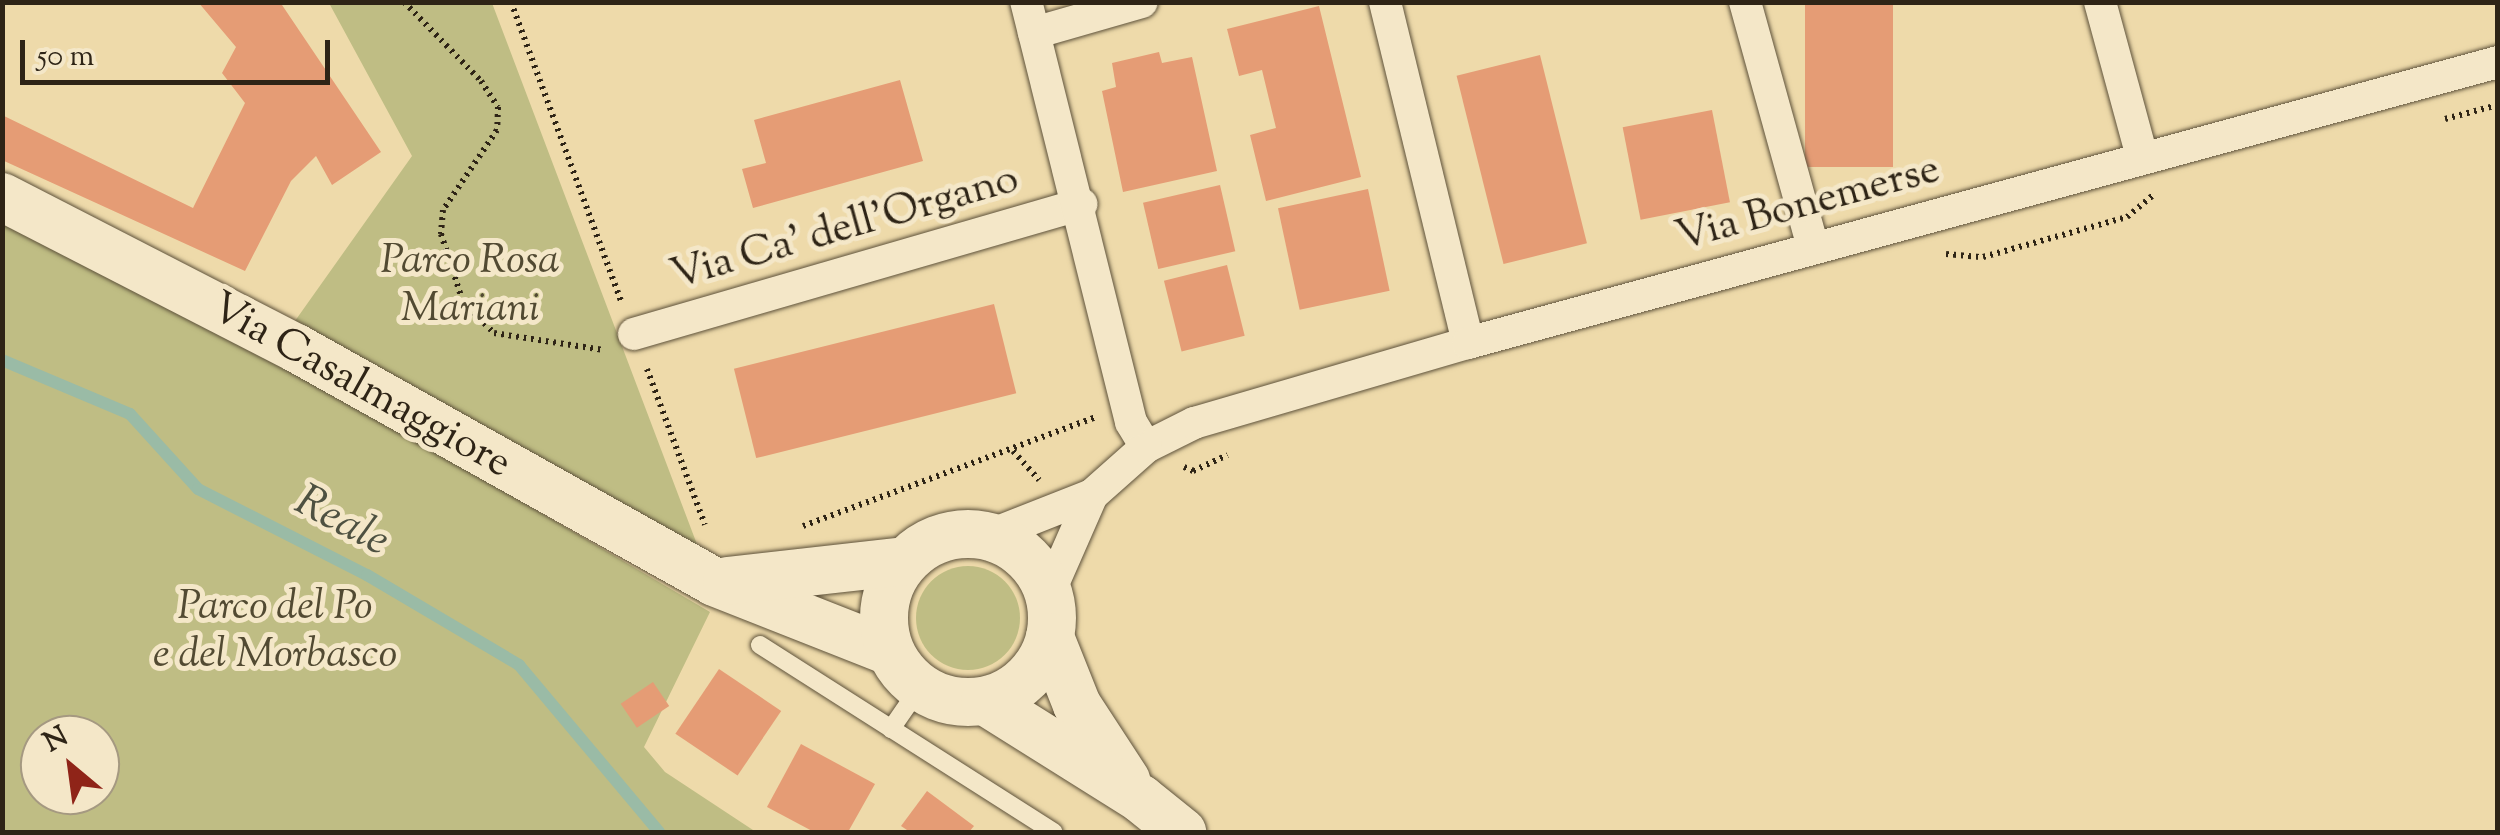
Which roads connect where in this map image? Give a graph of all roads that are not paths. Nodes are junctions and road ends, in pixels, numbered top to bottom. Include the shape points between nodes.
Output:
1 (1142, 2) edge
2 (1385, 2) edge
3 (1745, 2) edge
4 (2100, 2) edge
5 (1030, 18) edge
6 (2498, 62) edge
7 (2142, 158) junction
8 (2, 197) edge
9 (1081, 204) junction
10 (1813, 248) junction
11 (637, 343) road end
12 (1468, 343) junction
13 (1154, 443) junction
14 (1092, 495) junction
15 (988, 536) junction
16 (716, 560) junction
17 (905, 561) junction
18 (1050, 615) junction
19 (760, 645) dead end
20 (889, 650) junction
21 (920, 687) junction
22 (985, 701) junction
23 (891, 729) junction
24 (1141, 799) junction
25 (1054, 832) edge
26 (1182, 832) edge

1 - 5 street
2 - 12 street
3 - 10 street
4 - 7 street
5 - 9 street, Via Ca' dell'Organo
6 - 7 street, Via Bonemerse
7 - 10 street, Via Bonemerse
8 - 16 main road, Via Casalmaggiore
9 - 11 street, Via Ca' dell'Organo
9 - 13 street, Via Ca' dell'Organo via 1126,405
10 - 12 street, Via Bonemerse
12 - 13 street, Via Bonemerse via 1194,424
13 - 14 street
14 - 15 street
14 - 18 street
15 - 17 main road via 943,537
15 - 18 main road via 1015,548
16 - 17 main road
16 - 20 main road, Via Casalmaggiore
17 - 20 main road via 884,604
18 - 22 main road via 1027,678
18 - 24 main road via 1076,706
19 - 23 lane
20 - 21 main road
21 - 22 main road via 956,702
21 - 23 lane
22 - 24 main road
23 - 25 lane
24 - 26 main road

